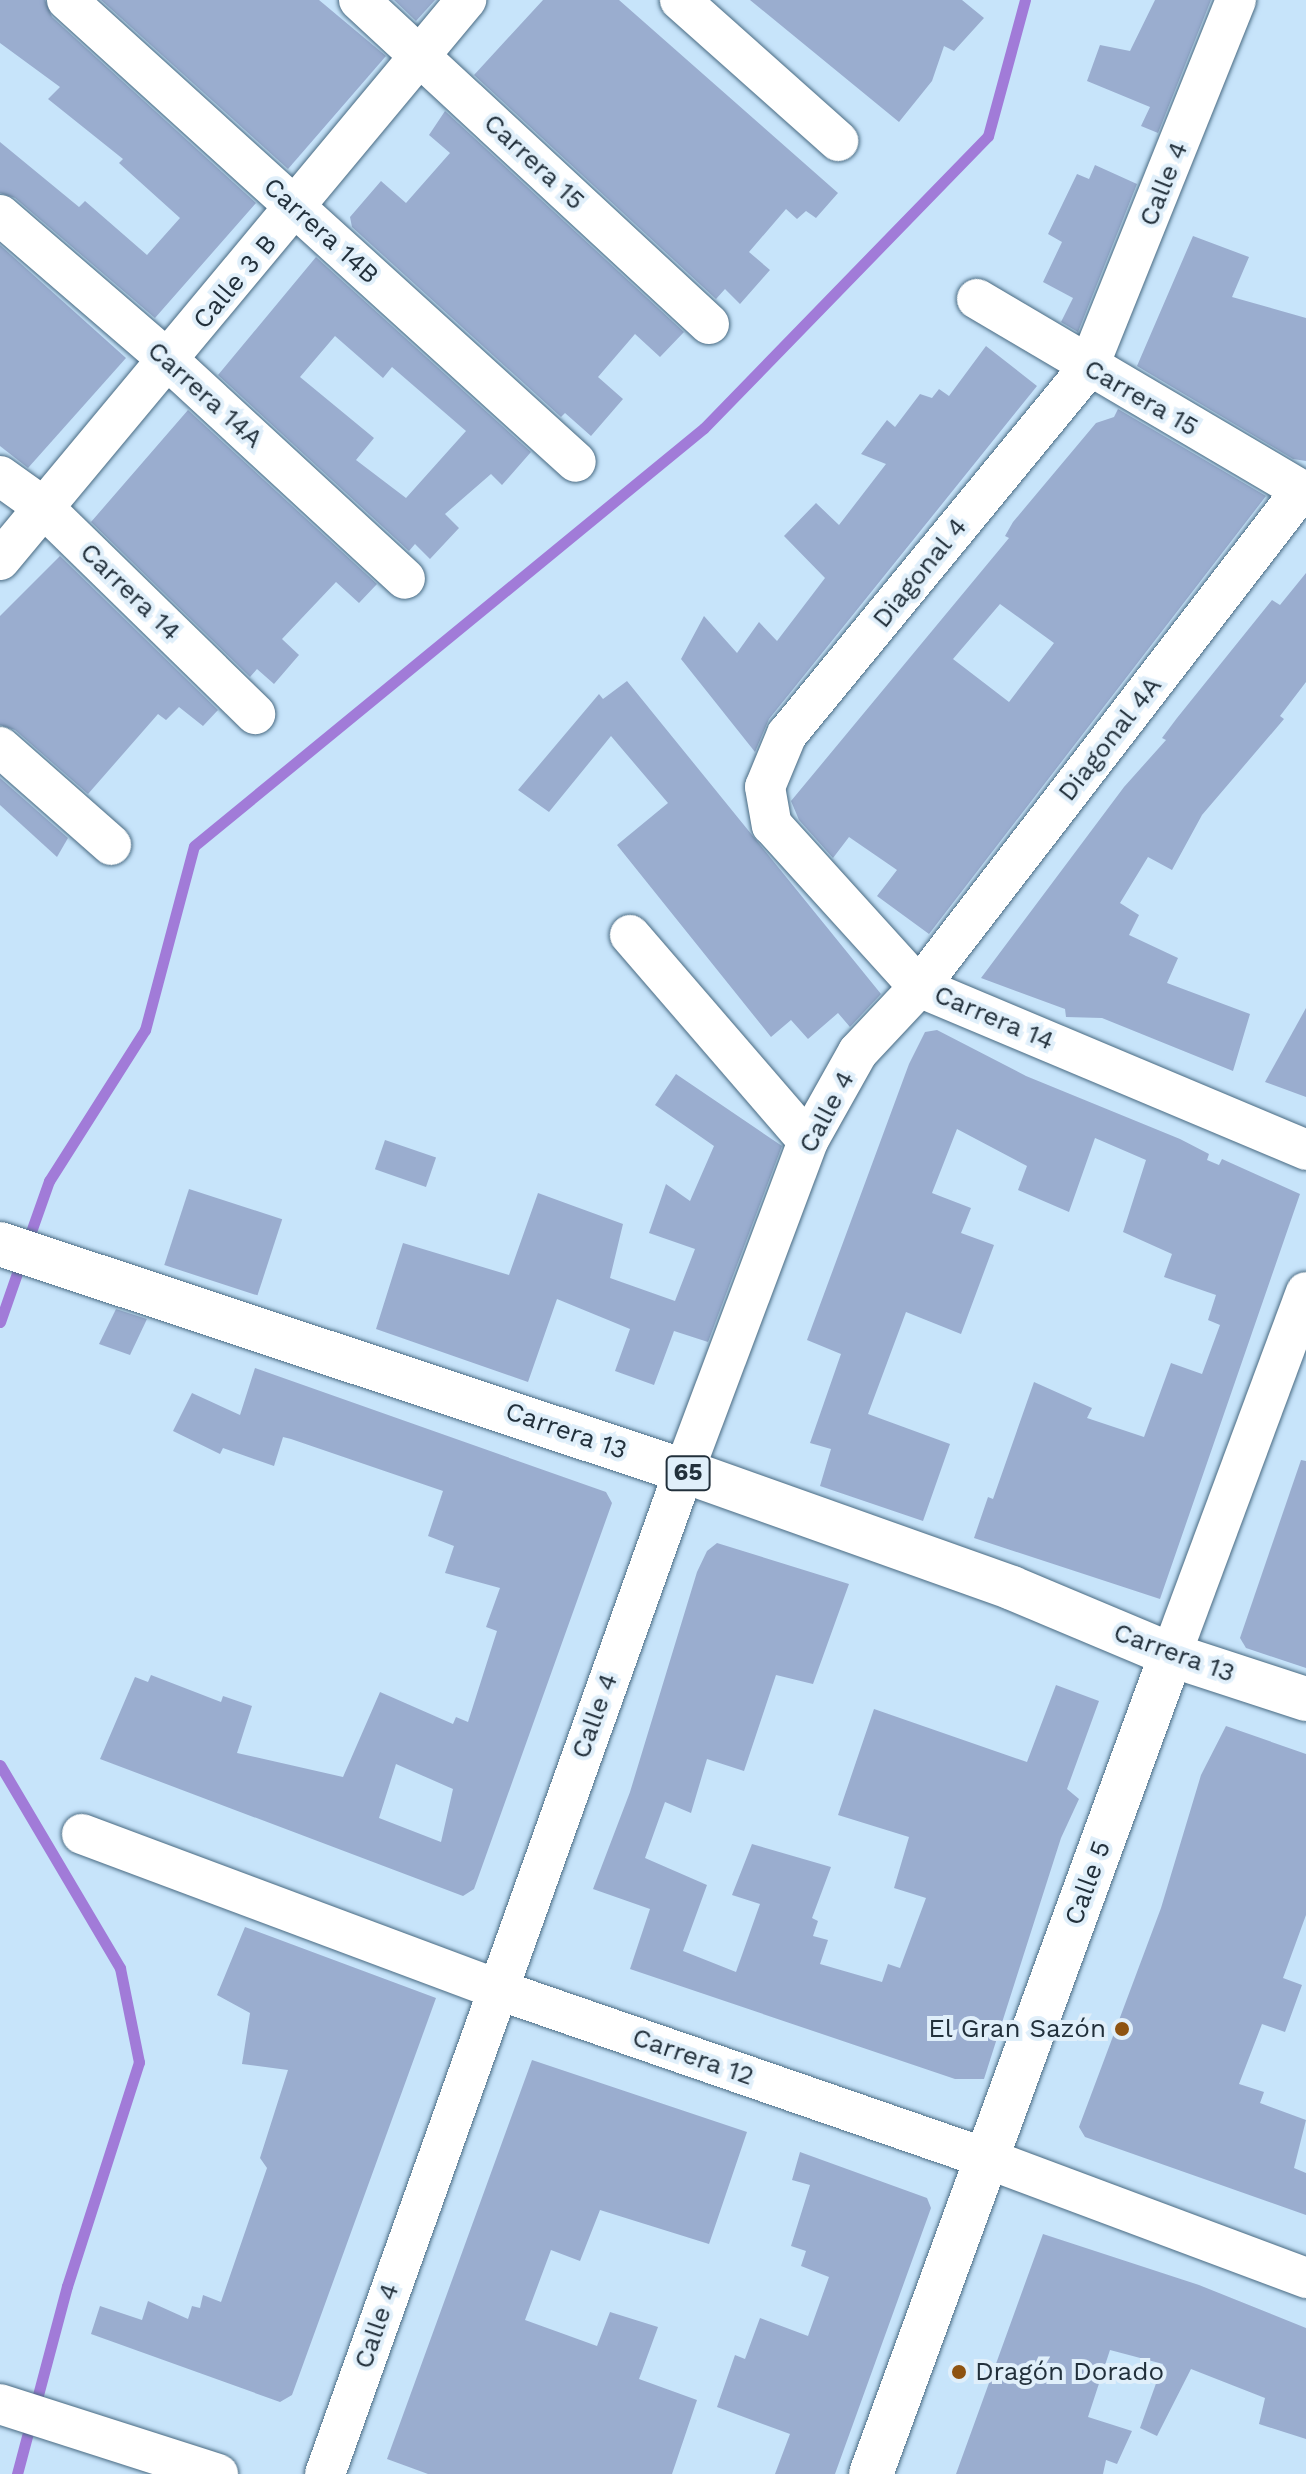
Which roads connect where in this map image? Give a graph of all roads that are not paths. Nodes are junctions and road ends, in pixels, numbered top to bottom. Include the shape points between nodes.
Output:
1 (67, 0) edge
2 (359, 0) edge
3 (466, 0) edge
4 (680, 0) edge
5 (1236, 0) edge
6 (420, 56) junction
7 (838, 141) dead end
8 (296, 208) junction
9 (0, 215) edge
10 (977, 299) dead end
11 (709, 324) dead end
12 (169, 361) junction
13 (1088, 368) junction
14 (576, 462) dead end
15 (0, 476) edge
16 (1303, 492) edge
17 (42, 506) junction
18 (0, 560) edge
19 (405, 579) dead end
20 (255, 714) dead end
21 (0, 747) edge
22 (765, 787) joint
23 (111, 845) dead end
24 (630, 935) dead end
25 (919, 987) junction
26 (808, 1141) junction
27 (1306, 1150) edge
28 (0, 1244) edge
29 (1306, 1292) edge
30 (684, 1471) junction
31 (1171, 1655) junction
32 (1306, 1699) edge
33 (82, 1834) dead end
34 (496, 1989) junction
35 (988, 2159) junction
36 (1306, 2278) edge
37 (0, 2404) edge
38 (218, 2474) edge
39 (325, 2474) edge
40 (871, 2474) edge

1 - 8 street, Carrera 14B
2 - 6 street, Carrera 15
3 - 6 street, Calle 3 B
4 - 7 street
5 - 13 street, Calle 4
6 - 8 street, Calle 3 B
6 - 11 street, Carrera 15
8 - 12 street, Calle 3 B
8 - 14 street, Carrera 14B
9 - 12 street, Carrera 14A
10 - 13 street, Carrera 15
12 - 17 street, Calle 3 B
12 - 19 street, Carrera 14A
13 - 16 street, Carrera 15
13 - 22 street, Diagonal 4 via 787,734
15 - 17 street, Carrera 14
16 - 25 street, Diagonal 4A
17 - 18 street, Calle 3 B
17 - 20 street, Carrera 14
21 - 23 street
22 - 25 street, Carrera 14 via 772,825
24 - 26 street
25 - 26 street, Calle 4 via 858,1052
25 - 27 street, Carrera 14
26 - 30 street, Calle 4
28 - 30 main road, Carrera 13 / 65
29 - 31 street, Calle 5
30 - 31 main road, Carrera 13 / 65 via 1012,1588
30 - 34 street, Calle 4
31 - 32 main road, Carrera 13 / 65
31 - 35 main road, Calle 5
33 - 34 street, Carrera 12
34 - 35 street, Carrera 12
34 - 39 street, Calle 4
35 - 36 street, Carrera 12
35 - 40 main road, Calle 5
37 - 38 street

